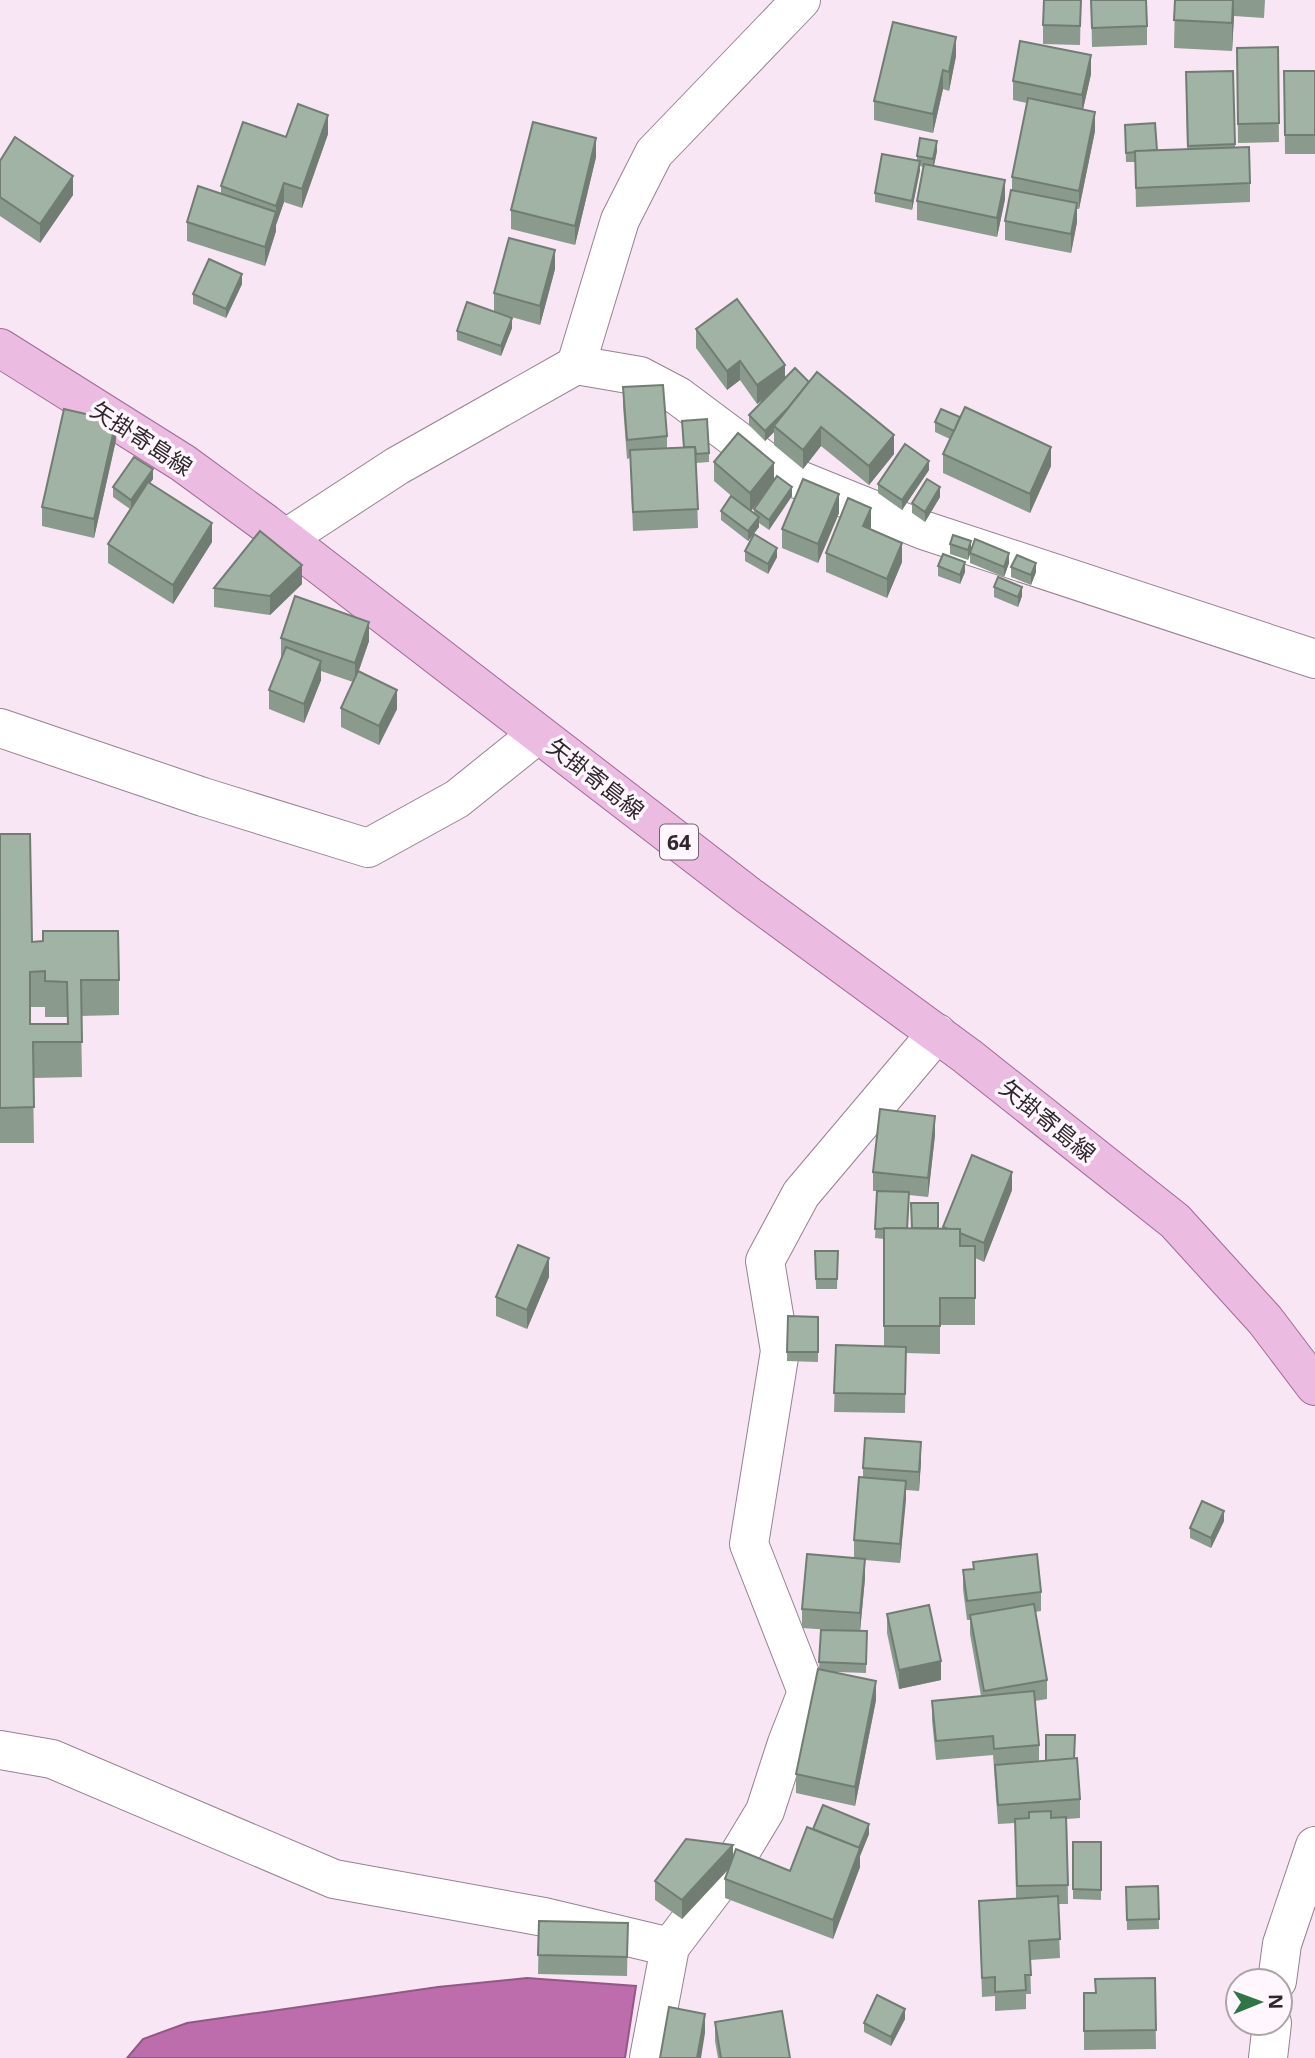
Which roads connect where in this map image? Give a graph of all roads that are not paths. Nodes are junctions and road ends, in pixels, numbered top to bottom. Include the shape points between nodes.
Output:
1 (801, 0) edge
2 (0, 348) edge
3 (576, 365) junction
4 (285, 538) junction
5 (1315, 659) edge
6 (0, 728) edge
7 (538, 734) junction
8 (937, 1033) junction
9 (1315, 1386) edge
10 (0, 1750) edge
11 (1315, 1846) edge
12 (670, 1947) junction
13 (1279, 1967) edge
14 (1270, 2037) edge
15 (649, 2058) edge
16 (1268, 2058) edge

1 - 3 street via 654,152 620,220
2 - 4 main road, 矢掛寄島線 / 64 via 183,463
3 - 4 street via 397,466
3 - 5 street via 640,376 678,396 780,472 923,530
4 - 7 main road, 矢掛寄島線 / 64
6 - 7 street via 368,848 457,799
7 - 8 main road, 矢掛寄島線 / 64
8 - 9 main road, 矢掛寄島線 / 64 via 1175,1222 1265,1320
8 - 12 street via 801,1194 765,1261 780,1351 749,1544 807,1692 765,1811 733,1864
10 - 12 street via 52,1759 334,1879 544,1917
11 - 13 street via 1282,1944
12 - 15 street
14 - 16 street

